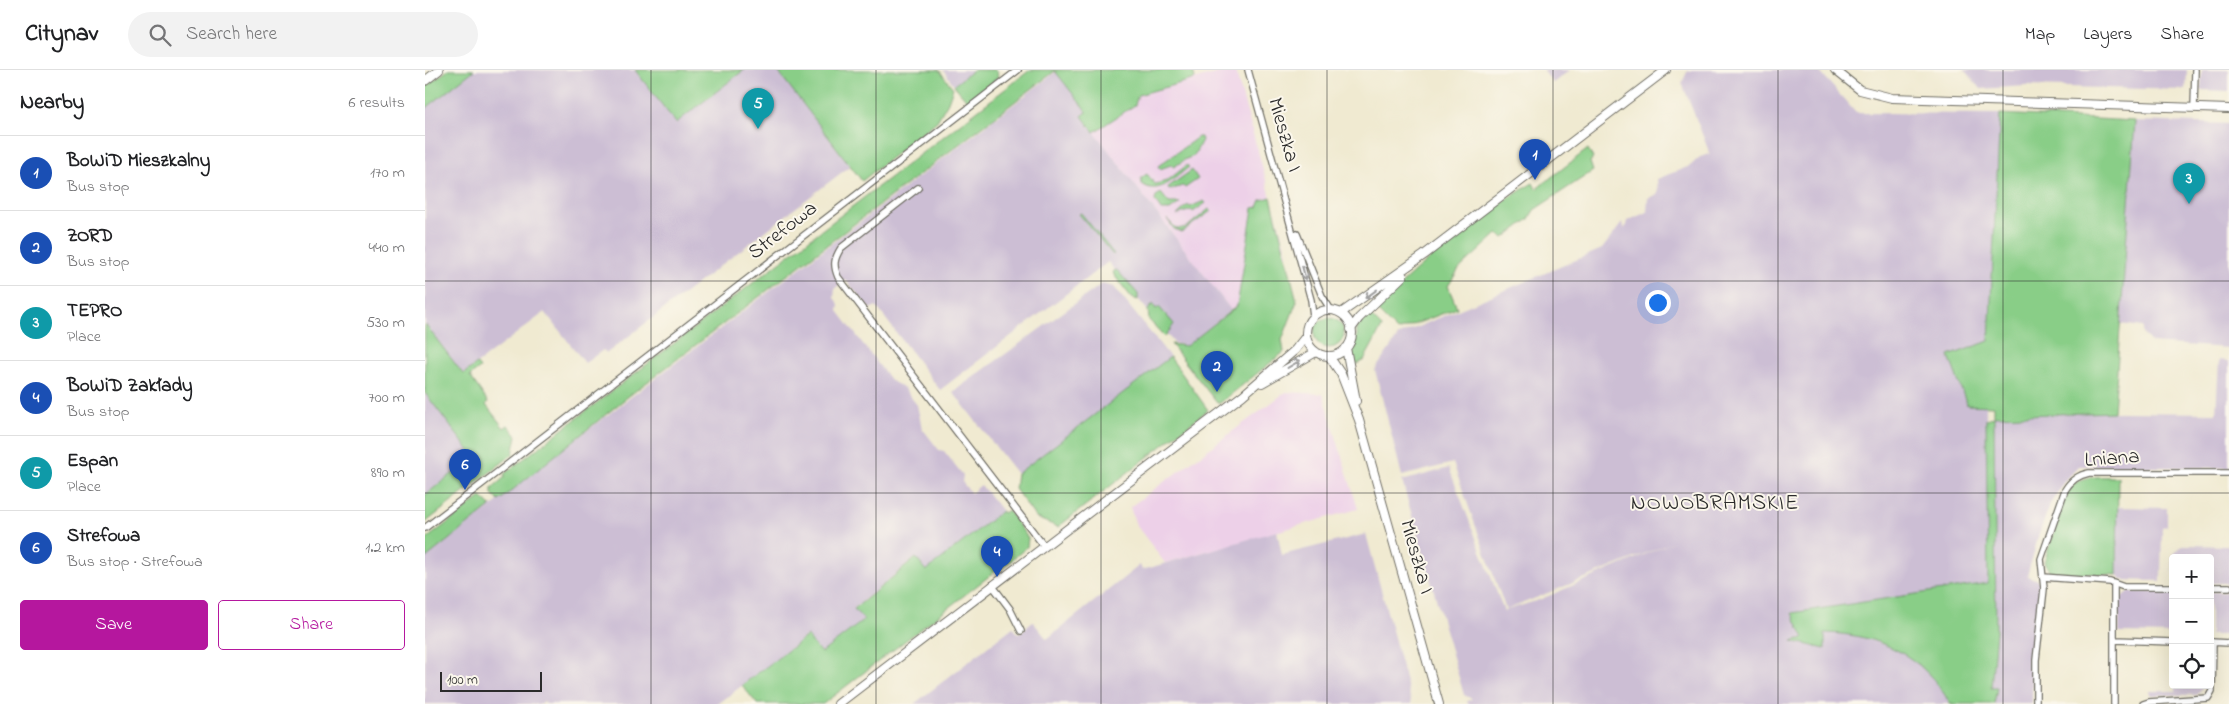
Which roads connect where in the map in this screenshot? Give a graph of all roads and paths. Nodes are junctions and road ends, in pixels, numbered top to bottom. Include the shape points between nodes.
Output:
1 (439, 70) edge
2 (1018, 70) edge
3 (1248, 70) edge
4 (1666, 70) edge
5 (1835, 70) edge
6 (2195, 70) edge
7 (425, 81) edge
8 (2194, 108) junction
9 (2229, 109) edge
10 (918, 188) dead end
11 (1287, 209) junction
12 (1424, 255) junction
13 (1331, 310) junction
14 (1341, 313) junction
15 (1313, 316) junction
16 (1351, 329) junction
17 (1306, 336) junction
18 (1346, 348) junction
19 (1316, 352) junction
20 (1329, 356) junction
21 (1243, 395) junction
22 (1359, 420) junction
23 (2229, 473) edge
24 (425, 528) edge
25 (1044, 546) junction
26 (2043, 577) junction
27 (2114, 583) junction
28 (992, 585) junction
29 (2169, 587) edge
30 (2214, 587) edge
31 (2229, 587) edge
32 (1021, 631) dead end
33 (2115, 640) junction
34 (2169, 642) edge
35 (2214, 642) edge
36 (2229, 643) edge
37 (2211, 644) edge
38 (838, 704) edge
39 (1439, 704) edge
40 (2036, 704) edge
41 (2114, 704) edge
42 (2143, 704) edge

1 - 7 main road
2 - 24 street, Strefowa
3 - 11 street, Mieszka I
4 - 12 main road
5 - 8 main road via 1861,90 1892,98
6 - 8 street
8 - 9 main road
10 - 25 street via 841,248 834,268
11 - 13 street, Mieszka I via 1322,296
11 -> 15 street, Mieszka I
12 -> 14 main road
12 - 16 main road
13 - 14 main road
13 - 15 main road
14 - 16 main road
15 - 17 main road
16 - 18 main road
17 - 19 main road
17 - 21 main road via 1295,350
18 - 20 main road
18 - 22 main road, Mieszka I
19 - 20 main road
21 -> 19 main road
20 - 22 main road, Mieszka I via 1341,374
21 - 25 main road
22 - 39 main road, Mieszka I
23 - 26 street, Lniana via 2089,473 2074,478 2065,490 2043,549
25 - 28 main road
26 - 27 street
26 - 40 street, Lniana
27 - 29 street via 2125,587
27 - 33 street
28 - 32 street
28 - 38 main road
30 - 31 street
33 - 34 street
33 - 41 street
35 - 36 street
37 - 42 street via 2212,691 2208,698

